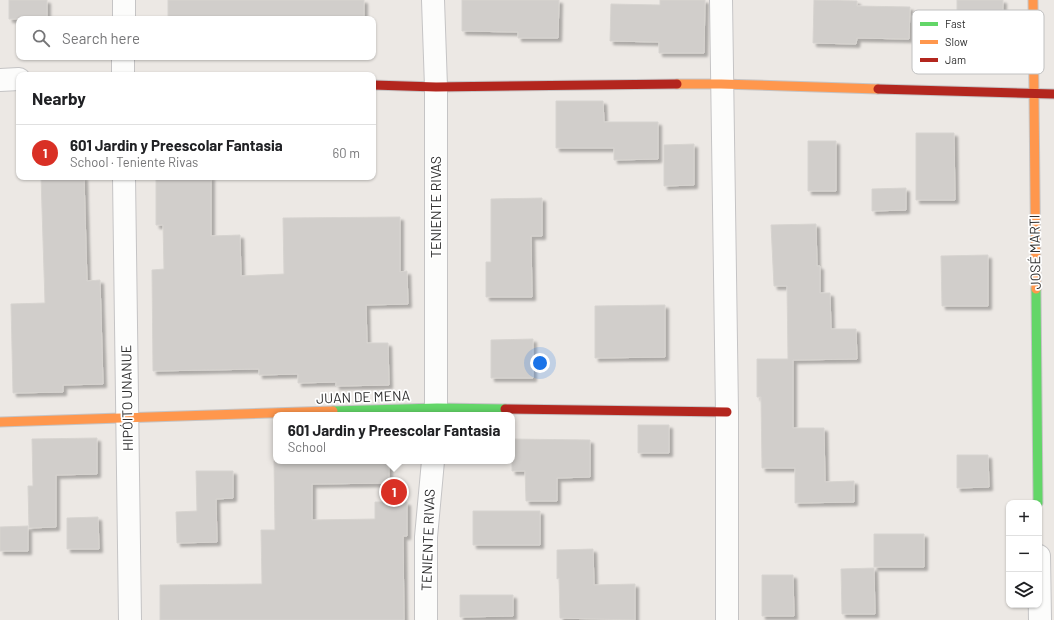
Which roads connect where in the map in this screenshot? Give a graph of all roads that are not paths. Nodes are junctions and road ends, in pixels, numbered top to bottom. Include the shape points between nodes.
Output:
1 (124, 0) edge
2 (433, 0) edge
3 (721, 0) edge
4 (124, 16) edge
5 (123, 60) edge
6 (123, 72) edge
7 (1033, 74) edge
8 (16, 79) edge
9 (0, 80) edge
10 (721, 84) junction
11 (376, 85) edge
12 (436, 87) junction
13 (1033, 94) junction
14 (1054, 94) edge
15 (124, 180) edge
16 (437, 412) edge
17 (727, 412) junction
18 (273, 416) edge
19 (128, 419) junction
20 (0, 422) edge
21 (432, 464) edge
22 (1038, 500) edge
23 (1039, 572) edge
24 (130, 620) edge
25 (426, 620) edge
26 (727, 620) edge
27 (1040, 620) edge

1 - 4 street
2 - 12 street, TENIENTE RIVAS
3 - 10 street
5 - 6 street
7 - 13 street, JOSÉ MARTI
8 - 9 street
10 - 12 street
10 - 13 street
10 - 17 street
11 - 12 street
12 - 16 street, TENIENTE RIVAS
13 - 14 street
13 - 22 street, JOSÉ MARTI
15 - 19 street, HIPÓITO UNANUE
16 - 17 street, JUAN DE MENA
17 - 26 street
18 - 19 street, JUAN DE MENA
19 - 20 street, JUAN DE MENA
19 - 24 street, HIPÓITO UNANUE
21 - 25 street, TENIENTE RIVAS via 426,537
23 - 27 street

